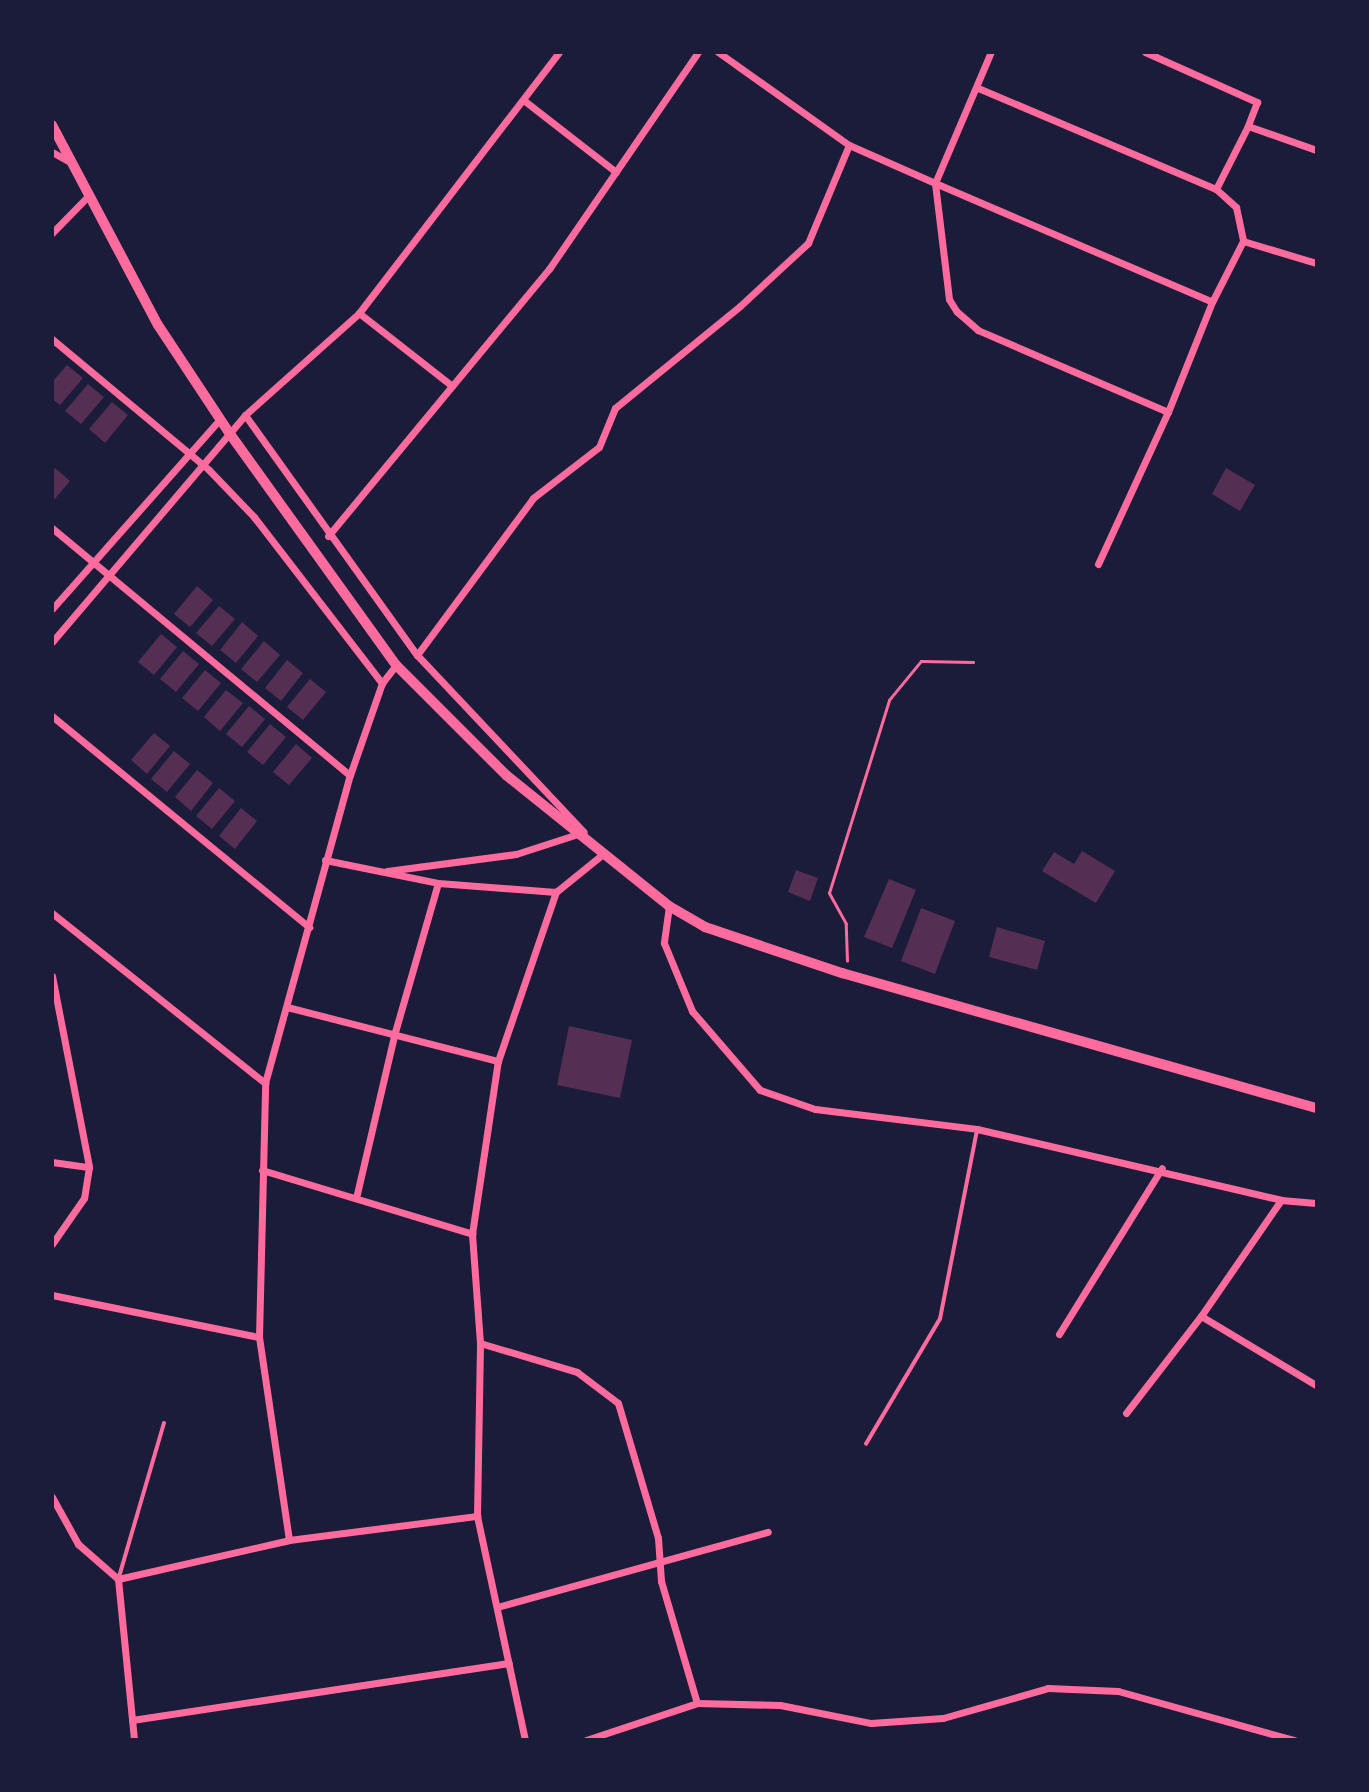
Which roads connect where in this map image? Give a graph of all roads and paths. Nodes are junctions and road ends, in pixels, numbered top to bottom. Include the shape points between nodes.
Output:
1 (559, 52) edge
2 (698, 52) edge
3 (718, 52) edge
4 (991, 52) edge
5 (1145, 52) edge
6 (978, 88) junction
7 (526, 102) junction
8 (52, 125) edge
9 (1248, 126) junction
10 (849, 145) junction
11 (1317, 150) edge
12 (52, 152) edge
13 (73, 163) junction
14 (616, 172) junction
15 (935, 183) junction
16 (1216, 189) junction
17 (90, 194) junction
18 (52, 233) edge
19 (1243, 240) junction
20 (1317, 263) edge
21 (1212, 302) junction
22 (359, 313) junction
23 (52, 339) edge
24 (452, 386) junction
25 (1168, 412) junction
26 (245, 415) junction
27 (220, 419) junction
28 (230, 434) junction
29 (190, 452) junction
30 (203, 465) junction
31 (52, 528) edge
32 (328, 536) junction
33 (93, 563) junction
34 (1098, 564) dead end
35 (110, 576) junction
36 (52, 609) edge
37 (52, 642) edge
38 (417, 655) junction
39 (973, 662) dead end
40 (396, 665) junction
41 (382, 683) junction
42 (52, 716) edge
43 (350, 775) junction
44 (578, 834) junction
45 (605, 856) junction
46 (325, 860) junction
47 (381, 872) junction
48 (438, 883) junction
49 (556, 892) junction
50 (668, 906) junction
51 (52, 913) edge
52 (309, 927) junction
53 (842, 973) junction
54 (52, 976) edge
55 (56, 1003) edge
56 (287, 1007) junction
57 (395, 1032) junction
58 (498, 1061) junction
59 (265, 1083) junction
60 (1317, 1108) edge
61 (977, 1129) junction
62 (52, 1161) edge
63 (89, 1167) junction
64 (1161, 1168) junction
65 (262, 1170) junction
66 (356, 1198) junction
67 (1281, 1200) junction
68 (1317, 1203) edge
69 (472, 1234) junction
70 (52, 1244) edge
71 (52, 1295) edge
72 (1201, 1316) junction
73 (1059, 1334) dead end
74 (259, 1337) junction
75 (480, 1343) junction
76 (1317, 1385) edge
77 (1126, 1413) dead end
78 (164, 1423) dead end
79 (866, 1444) dead end
80 (52, 1497) edge
81 (477, 1516) junction
82 (768, 1532) dead end
83 (289, 1540) junction
84 (660, 1563) junction
85 (118, 1579) junction
86 (497, 1607) junction
87 (509, 1663) junction
88 (697, 1703) junction
89 (132, 1720) junction
90 (134, 1740) edge
91 (525, 1740) edge
92 (586, 1740) edge
93 (1294, 1740) edge

1 - 7 street
2 - 14 street
3 - 10 street
4 - 6 street
5 - 9 street via 1257,102
6 - 15 street
6 - 16 street
7 - 14 street
7 - 22 street
8 - 13 main road
9 - 11 street
9 - 16 street
10 - 15 street
10 - 38 street via 808,243 740,306 615,408 599,447 533,498
12 - 13 street
13 - 17 main road
14 - 24 street via 549,269
15 - 21 street
15 - 25 street via 948,299 957,312 978,330
16 - 19 street via 1236,207
17 - 18 street
17 - 27 main road via 158,325
19 - 20 street
19 - 21 street
21 - 25 street
22 - 24 street
22 - 26 street
23 - 29 street
24 - 32 street
25 - 34 street
26 - 28 street
26 - 32 street
27 - 28 main road
27 - 29 street
28 - 30 street
28 - 40 main road
29 - 30 street
29 - 33 street
30 - 35 street
30 - 41 street via 254,517
31 - 33 street
32 - 38 street
33 - 35 street
33 - 36 street
35 - 37 street
35 - 43 street
38 - 45 street
39 - 53 path via 921,661 889,700 829,893 846,924 849,956
40 - 41 street
40 - 44 main road via 506,775
41 - 43 street
42 - 52 street
43 - 46 street
44 - 45 main road
44 - 47 street via 516,854
45 - 49 street
45 - 50 main road
46 - 47 street
46 - 52 street
47 - 48 street
48 - 49 street
48 - 57 street
49 - 58 street
50 - 53 main road via 705,927
50 - 61 street via 664,943 692,1011 760,1090 815,1109
51 - 59 street
52 - 56 street
53 - 60 main road
54 - 55 street
55 - 63 street
56 - 57 street
56 - 59 street
57 - 58 street
57 - 66 street
58 - 69 street
59 - 65 street
61 - 64 street
61 - 79 lane via 940,1319
62 - 63 street
63 - 70 street via 84,1198
64 - 67 street
64 - 73 street
65 - 66 street
65 - 74 street
66 - 69 street
67 - 68 street
67 - 72 street
69 - 75 street
71 - 74 street
72 - 76 street
72 - 77 street
74 - 83 street
75 - 81 street
75 - 84 street via 577,1372 618,1403 658,1538
78 - 85 lane
80 - 85 street via 78,1544
81 - 83 street
81 - 86 street
82 - 84 street
83 - 85 street
84 - 86 street
84 - 88 street
85 - 89 street
86 - 87 street
87 - 89 street
87 - 91 street
88 - 92 street
88 - 93 street via 780,1705 872,1723 943,1718 1048,1688 1118,1691
89 - 90 street

